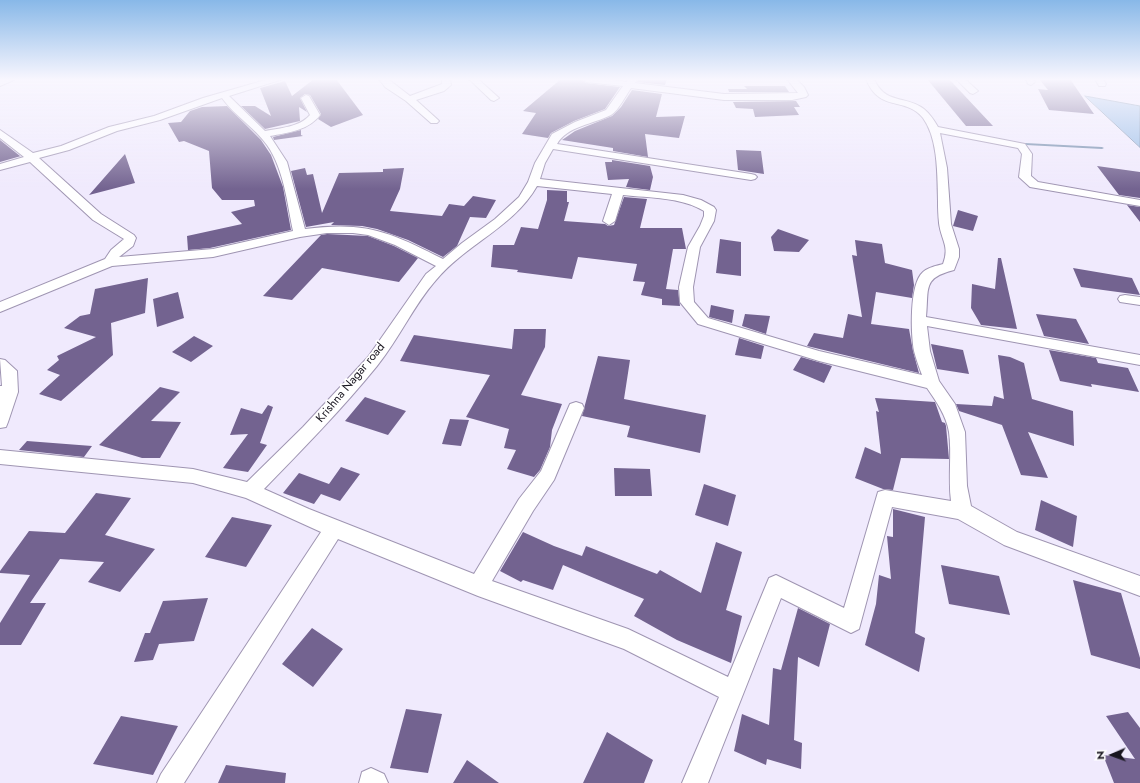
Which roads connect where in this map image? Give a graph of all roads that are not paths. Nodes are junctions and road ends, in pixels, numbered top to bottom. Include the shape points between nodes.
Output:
1 (163, 116) edge
2 (243, 116) edge
3 (315, 116) edge
4 (428, 116) edge
5 (601, 116) edge
6 (927, 116) edge
7 (434, 121) dead end
8 (934, 129) junction
9 (0, 133) edge
10 (263, 134) junction
11 (552, 146) junction
12 (31, 158) junction
13 (0, 167) edge
14 (751, 177) dead end
15 (534, 182) junction
16 (620, 191) junction
17 (1140, 203) edge
18 (609, 222) dead end
19 (300, 233) junction
20 (110, 262) junction
21 (444, 265) junction
22 (1125, 299) dead end
23 (1140, 301) edge
24 (0, 307) edge
25 (919, 320) junction
26 (1140, 360) edge
27 (0, 364) edge
28 (932, 383) junction
29 (5, 392) edge
30 (576, 408) dead end
31 (0, 422) edge
32 (0, 457) edge
33 (250, 491) junction
34 (962, 511) junction
35 (335, 527) junction
36 (478, 586) junction
37 (1140, 586) edge
38 (733, 692) junction
39 (170, 783) edge
40 (695, 783) edge

1 - 12 street via 113,129
2 - 10 street
3 - 10 street via 305,124
4 - 7 street
5 - 11 street, Krishna Nagar road via 556,136
6 - 8 street
8 - 17 street via 1021,146 1027,154 1025,177 1034,185
8 - 25 street via 945,197 946,225 953,257 949,267 927,275 922,286
9 - 12 street
10 - 19 street via 278,154
11 - 14 street
11 - 15 street, Krishna Nagar road via 540,163
12 - 13 street
12 - 20 street via 97,217 130,238 126,246 116,253
15 - 16 street
15 - 21 street, Krishna Nagar road via 524,199 514,209
16 - 18 street
16 - 28 street via 683,198 697,202 710,210 710,221 694,246 686,294 689,305 703,321 819,356
19 - 20 street via 213,253
19 - 21 street via 328,230 370,232
20 - 24 street
21 - 33 street, Krishna Nagar road via 431,277 373,361 309,432
22 - 23 street
25 - 26 street
25 - 28 street via 922,351
27 - 29 street via 9,371
28 - 34 street via 947,404 957,432 958,486
29 - 31 street
30 - 36 street via 548,475 526,505
32 - 33 street via 193,476
33 - 35 street
34 - 37 street via 1011,539
34 - 38 street via 885,498 851,622 776,585
35 - 36 street
35 - 39 street
36 - 38 street via 628,640
38 - 40 street

